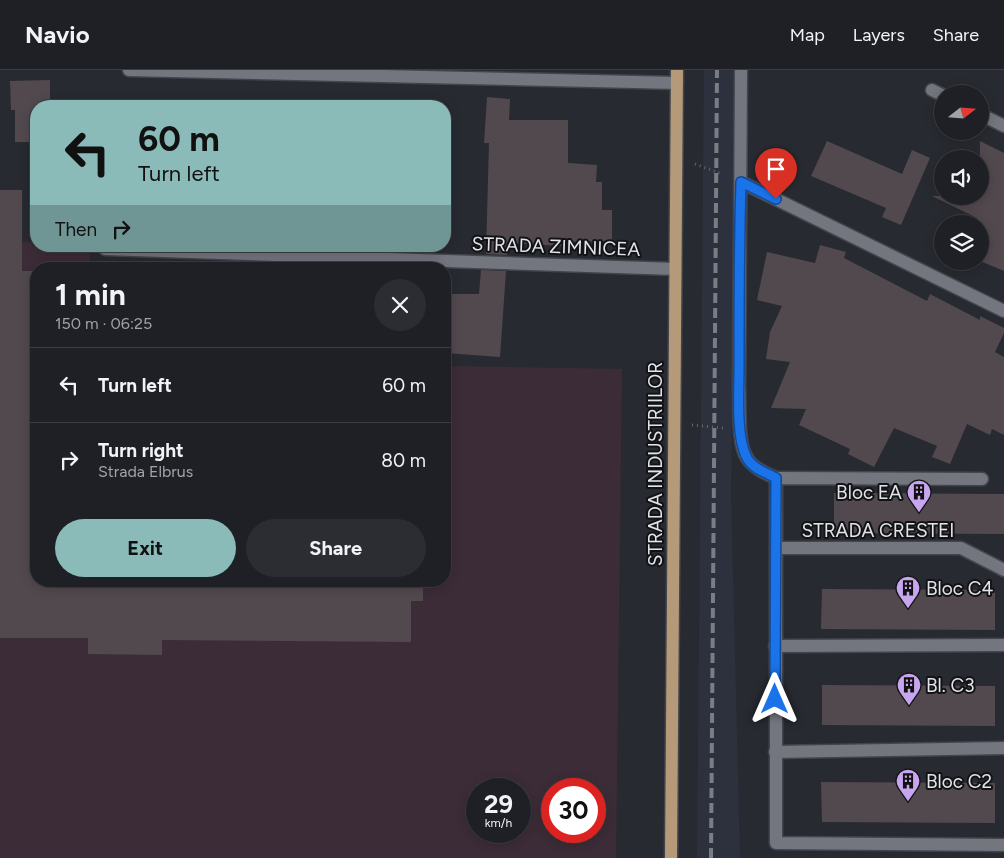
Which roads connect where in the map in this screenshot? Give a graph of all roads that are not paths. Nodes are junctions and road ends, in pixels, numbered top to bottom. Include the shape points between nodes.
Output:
1 (128, 70) edge
2 (677, 70) edge
3 (742, 70) edge
4 (677, 84) junction
5 (989, 118) edge
6 (1004, 126) edge
7 (741, 182) junction
8 (191, 252) edge
9 (676, 269) junction
10 (1004, 311) edge
11 (776, 478) junction
12 (982, 479) dead end
13 (776, 548) junction
14 (1004, 570) edge
15 (1004, 645) edge
16 (775, 646) junction
17 (1004, 748) edge
18 (775, 752) junction
19 (1004, 845) edge
20 (671, 858) edge

1 - 4 street
2 - 4 main road, STRADA INDUSTRIILOR
3 - 7 street
4 - 9 main road, STRADA INDUSTRIILOR
5 - 6 street
7 - 10 street
7 - 11 street via 739,378 743,448 756,468
8 - 9 street, STRADA ZIMNICEA
9 - 20 main road, STRADA INDUSTRIILOR
11 - 12 street
11 - 13 street
13 - 14 street, STRADA CRESTEI via 961,548
13 - 16 street
15 - 16 street
16 - 18 street
17 - 18 street
18 - 19 street via 776,843

